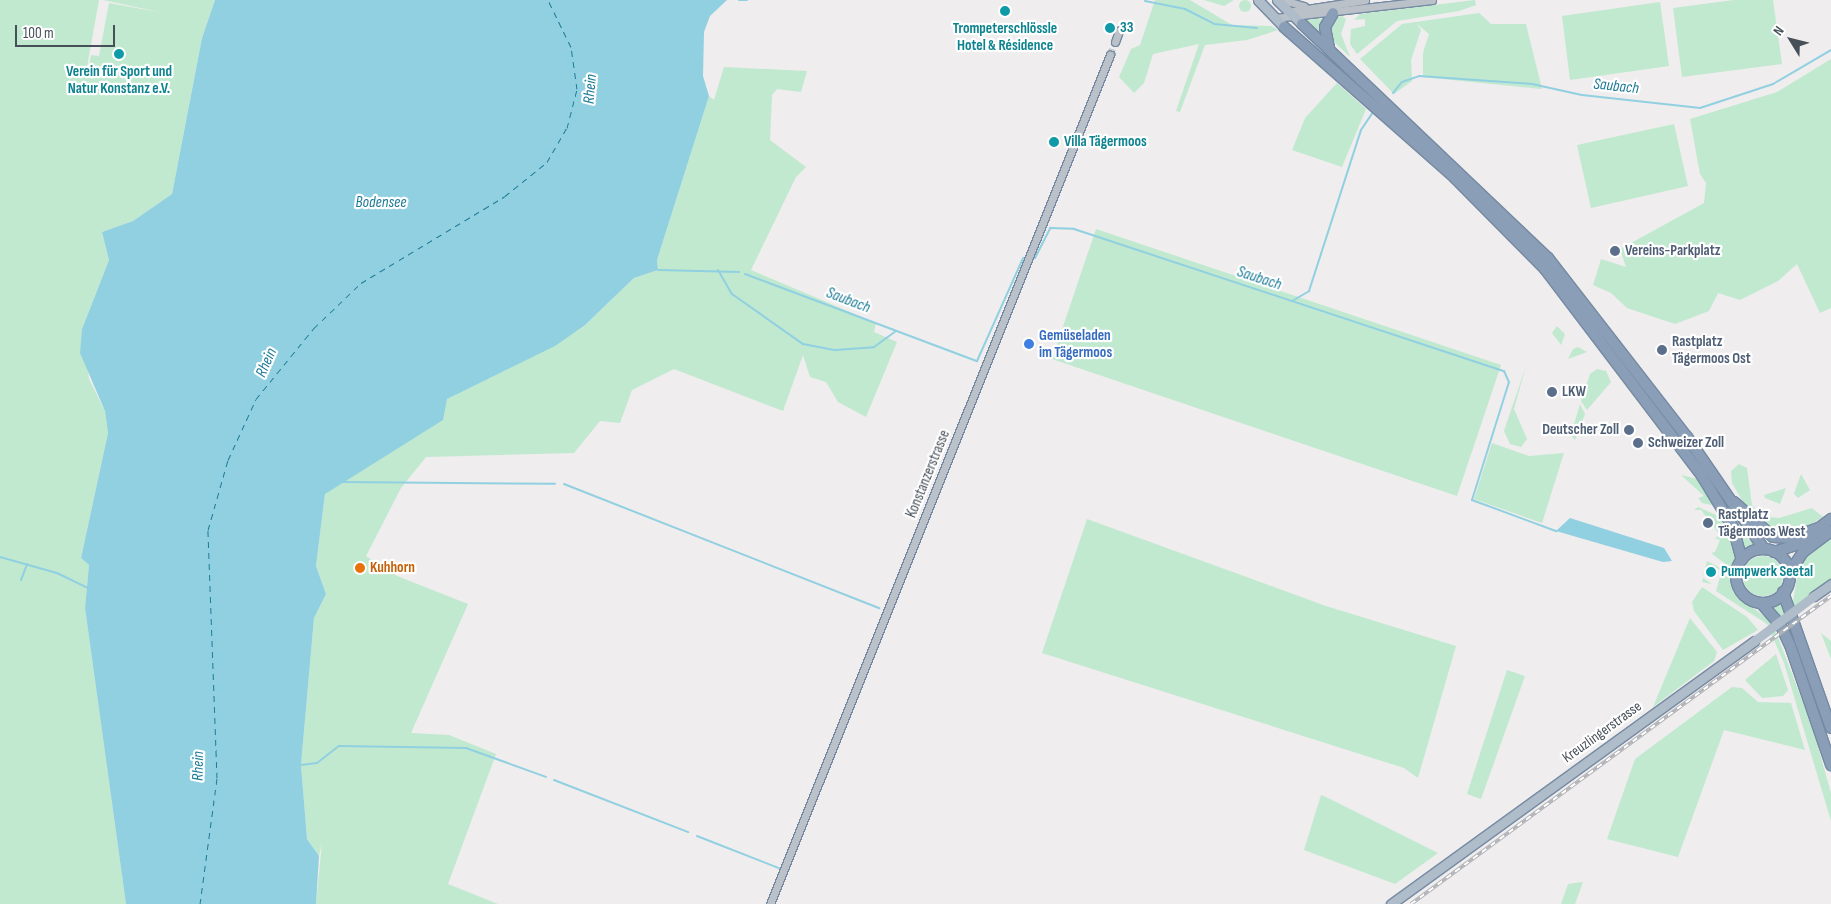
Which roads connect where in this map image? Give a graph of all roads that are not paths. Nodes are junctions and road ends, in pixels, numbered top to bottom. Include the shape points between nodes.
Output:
1 (1258, 0) edge
2 (1277, 0) edge
3 (1283, 0) edge
4 (1365, 0) edge
5 (1432, 0) edge
6 (1312, 6) junction
7 (1333, 13) junction
8 (1280, 17) junction
9 (1299, 20) junction
10 (1119, 31) dead end
11 (1115, 42) tunnel mouth
12 (1330, 49) junction
13 (1110, 54) tunnel mouth
14 (1731, 500) junction
15 (1831, 523) edge
16 (1819, 528) junction
17 (1769, 551) junction
18 (1742, 560) junction
19 (1790, 572) junction
20 (1831, 584) edge
21 (1783, 592) junction
22 (1762, 604) junction
23 (1831, 728) edge
24 (1831, 765) edge
25 (770, 904) edge
26 (1391, 904) edge

1 - 8 main road
2 - 8 main road
3 - 6 street
4 - 6 street
5 - 7 street
6 - 8 street
7 - 9 street
7 - 12 highway via 1325,27
8 - 9 main road
8 - 18 highway via 1440,164 1545,269 1697,468 1733,527
9 - 12 highway
10 - 11 street
12 - 14 highway via 1548,258
13 - 25 street, Konstanzerstrasse
14 - 16 highway via 1773,537 1791,538
14 - 17 highway
15 - 16 highway
15 - 19 highway via 1803,552
16 - 17 highway via 1796,545
17 - 18 highway
17 - 19 highway
18 - 22 highway via 1737,586 1748,600
19 - 21 highway
20 - 26 main road, Kreuzlingerstrasse, bridge
21 - 22 highway
21 - 23 highway
22 - 24 highway via 1781,626 1790,645

